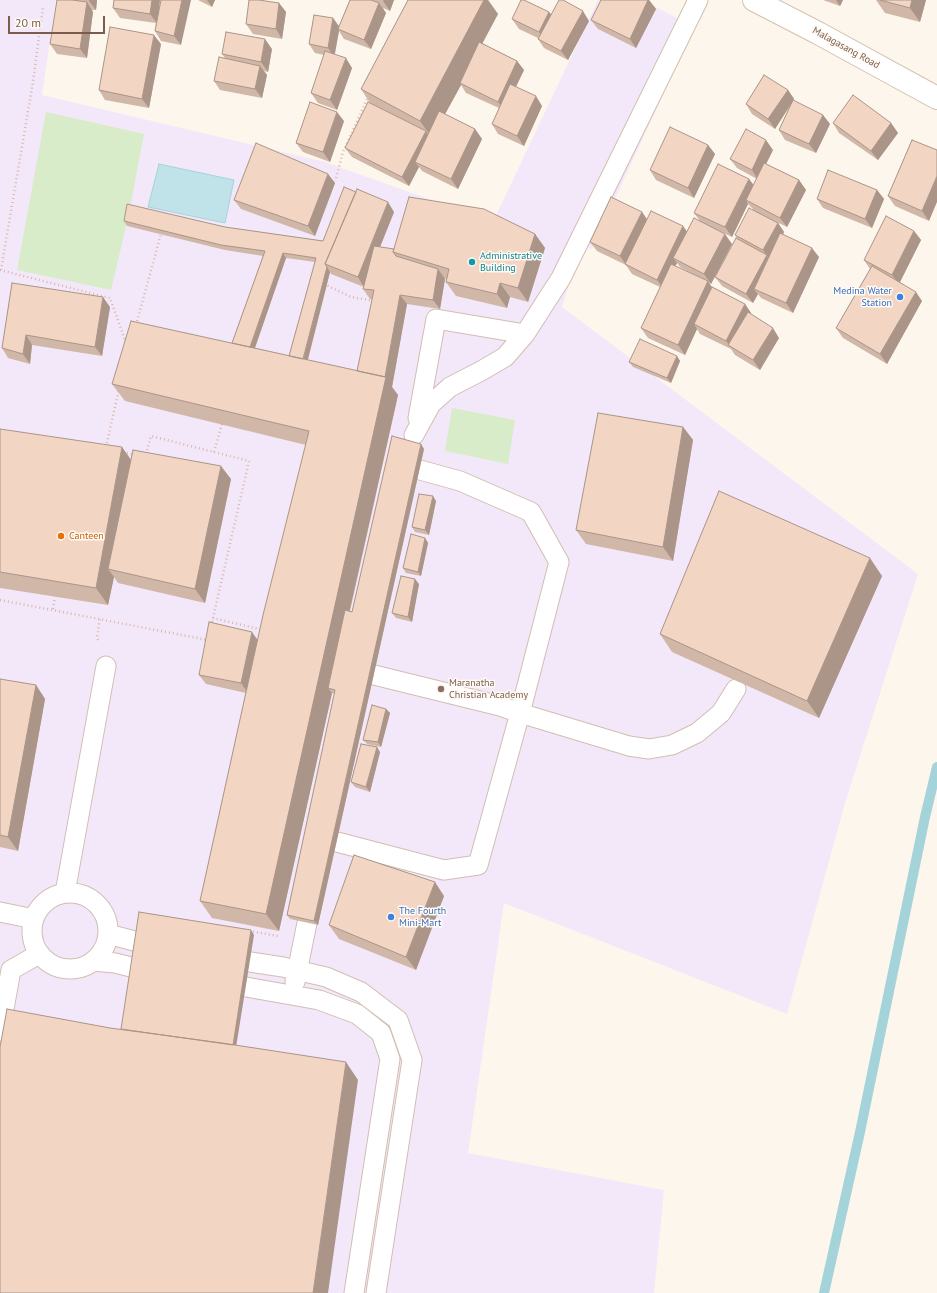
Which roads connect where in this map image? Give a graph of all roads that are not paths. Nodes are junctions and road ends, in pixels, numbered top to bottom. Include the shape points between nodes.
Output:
1 (698, 0) edge
2 (754, 0) edge
3 (937, 98) edge
4 (525, 334) junction
5 (420, 470) dead end
6 (106, 666) dead end
7 (374, 675) dead end
8 (736, 689) edge
9 (520, 713) junction
10 (337, 842) dead end
11 (65, 893) junction
12 (0, 912) edge
13 (34, 919) junction
14 (307, 923) edge
15 (108, 934) junction
16 (138, 942) edge
17 (39, 954) junction
18 (93, 961) junction
19 (250, 962) dead end
20 (135, 968) edge
21 (297, 970) junction
22 (246, 987) dead end
23 (292, 995) junction
24 (0, 1031) edge
25 (354, 1293) edge
26 (376, 1293) edge

1 - 4 lane via 561,278
2 - 3 main road, Malagasang Road
4 - 4 lane via 436,319 413,440 431,404 450,387 505,357
5 - 9 lane via 460,481 531,512 560,562
6 - 11 lane
7 - 9 lane
8 - 9 lane via 721,713 697,733 672,745 649,749 629,746
9 - 10 lane via 478,865 444,870
11 - 13 lane via 46,902
11 - 15 lane via 76,893 96,903 103,912
12 - 13 lane
13 - 17 lane via 32,931
14 - 21 lane
15 - 16 lane
15 - 18 lane via 103,950
17 - 18 lane via 51,964 65,969 75,969
17 - 24 lane via 11,970
18 - 20 lane
19 - 21 lane
21 - 23 lane
21 - 26 lane via 326,977 361,992 398,1020 412,1060
22 - 23 lane
23 - 25 lane via 319,1000 357,1014 381,1033 390,1059

